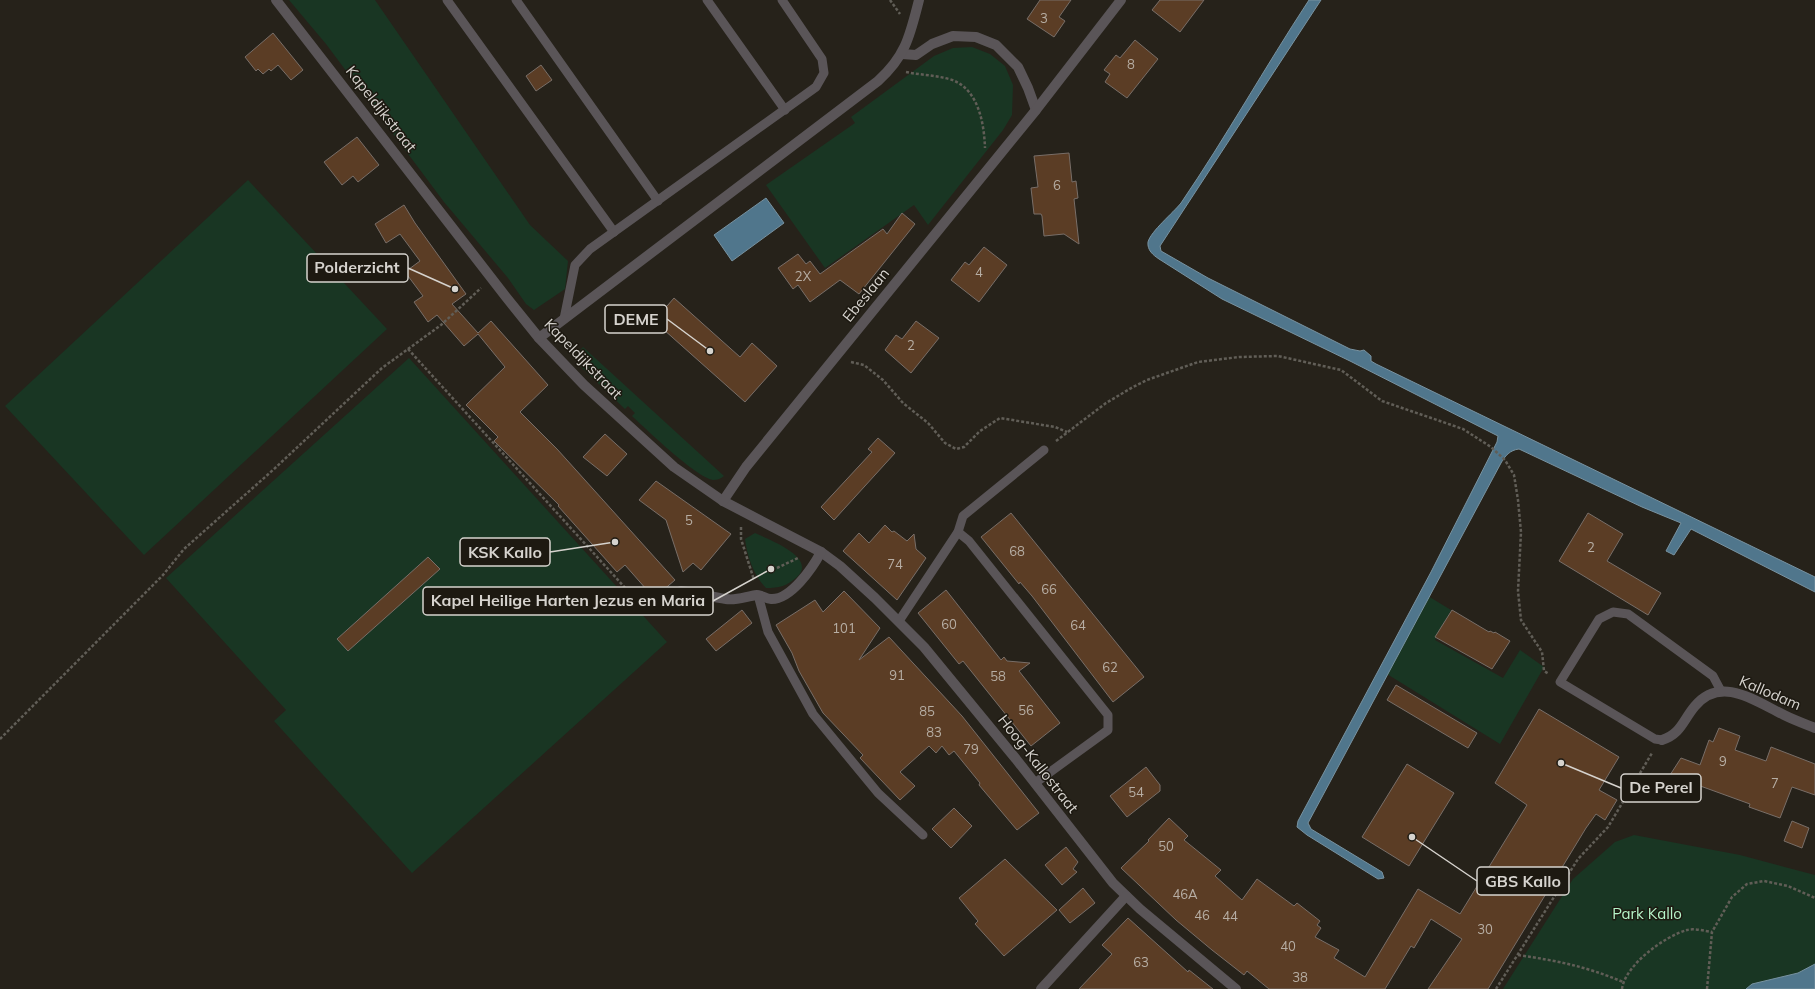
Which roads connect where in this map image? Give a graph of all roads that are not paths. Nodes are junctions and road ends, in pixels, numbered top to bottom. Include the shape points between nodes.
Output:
1 (276, 0) edge
2 (447, 0) edge
3 (516, 0) edge
4 (707, 0) edge
5 (782, 0) edge
6 (919, 0) edge
7 (1121, 0) edge
8 (902, 54) junction
9 (785, 110) junction
10 (1036, 110) junction
11 (658, 201) junction
12 (614, 232) junction
13 (564, 319) junction
14 (539, 338) junction
15 (1044, 450) road end
16 (723, 501) junction
17 (958, 532) junction
18 (821, 552) junction
19 (681, 591) road end
20 (758, 595) junction
21 (899, 621) junction
22 (1721, 691) junction
23 (1815, 728) edge
24 (1662, 740) joint
25 (1035, 783) junction
26 (923, 835) dead end
27 (1126, 896) junction
28 (1041, 989) edge
29 (1236, 989) edge

1 - 14 street, Kapeldijkstraat
2 - 12 lane
3 - 11 lane
4 - 9 lane
5 - 9 lane via 822,59 824,73 816,88
6 - 8 street via 912,30
7 - 10 street, Ebeslaan
8 - 10 street via 916,55 932,44 953,36 976,37 996,45 1018,67
8 - 13 street via 891,70 878,81
9 - 11 lane
10 - 16 street, Ebeslaan via 735,480
11 - 12 lane
12 - 13 lane via 590,249 575,265
13 - 14 street
14 - 16 street, Kapeldijkstraat via 584,385 642,439 674,467
15 - 17 lane via 964,516
16 - 18 street, Kapeldijkstraat
17 - 21 lane
17 - 25 lane via 969,541 1108,715 1108,730
18 - 20 street via 812,568 786,594 772,599
18 - 21 street, Hoog-Kallostraat via 840,566
19 - 20 street via 728,600
20 - 26 lane via 768,632 813,714 878,792
21 - 25 street, Hoog-Kallostraat via 929,653
22 - 23 street, Kallodam via 1734,692
22 - 24 street, Kallodam via 1710,693 1700,700 1677,733
22 - 24 lane via 1713,676 1628,614 1613,612 1599,619 1560,682 1655,739
25 - 27 street, Hoog-Kallostraat via 1076,838
27 - 28 street
27 - 29 street, Hoog-Kallostraat

